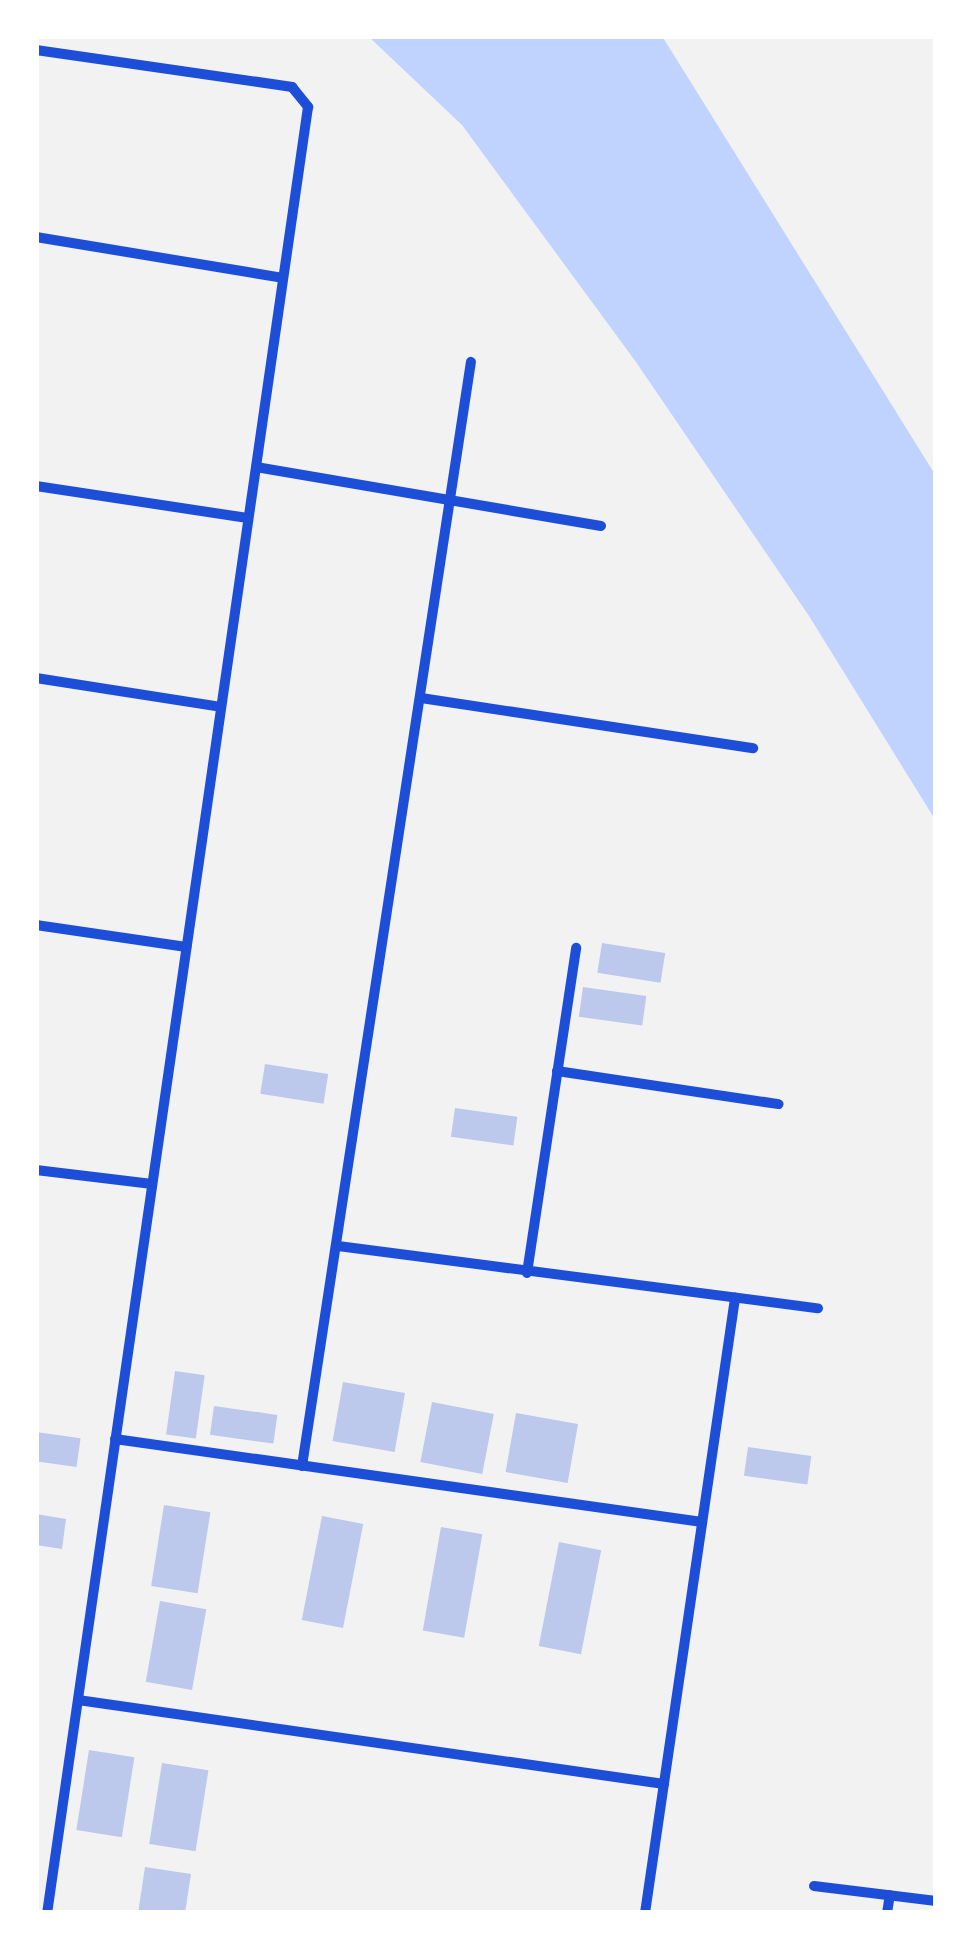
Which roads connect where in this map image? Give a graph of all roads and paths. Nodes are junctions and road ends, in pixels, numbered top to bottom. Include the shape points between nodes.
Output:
1 (36, 50) edge
2 (36, 237) edge
3 (283, 278) junction
4 (471, 362) dead end
5 (256, 467) junction
6 (36, 486) edge
7 (451, 501) junction
8 (248, 518) junction
9 (601, 526) dead end
10 (36, 678) edge
11 (421, 698) junction
12 (221, 707) junction
13 (753, 748) dead end
14 (36, 925) edge
15 (186, 947) junction
16 (576, 948) dead end
17 (557, 1071) junction
18 (779, 1104) dead end
19 (36, 1170) edge
20 (152, 1184) junction
21 (338, 1246) junction
22 (526, 1273) junction
23 (735, 1298) junction
24 (818, 1308) dead end
25 (115, 1439) junction
26 (302, 1466) junction
27 (702, 1522) junction
28 (78, 1700) junction
29 (664, 1784) junction
30 (814, 1886) dead end
31 (890, 1895) junction
32 (936, 1900) edge
33 (46, 1913) edge
34 (645, 1913) edge
35 (887, 1913) edge

1 - 3 street via 302,94 308,106
2 - 3 street
3 - 5 street
4 - 7 street
5 - 7 street
5 - 8 street
6 - 8 street
7 - 9 street
7 - 11 street
8 - 12 street
10 - 12 street
11 - 13 street
11 - 21 street
12 - 15 street
14 - 15 street
15 - 20 street
16 - 17 street
17 - 18 street
17 - 22 street
19 - 20 street
20 - 25 street
21 - 22 street
21 - 26 street
22 - 23 street
23 - 24 street
23 - 27 street
25 - 26 street
25 - 28 street
26 - 27 street
27 - 29 street
28 - 29 street
28 - 33 street
29 - 34 street
30 - 31 street
31 - 32 street
31 - 35 street

